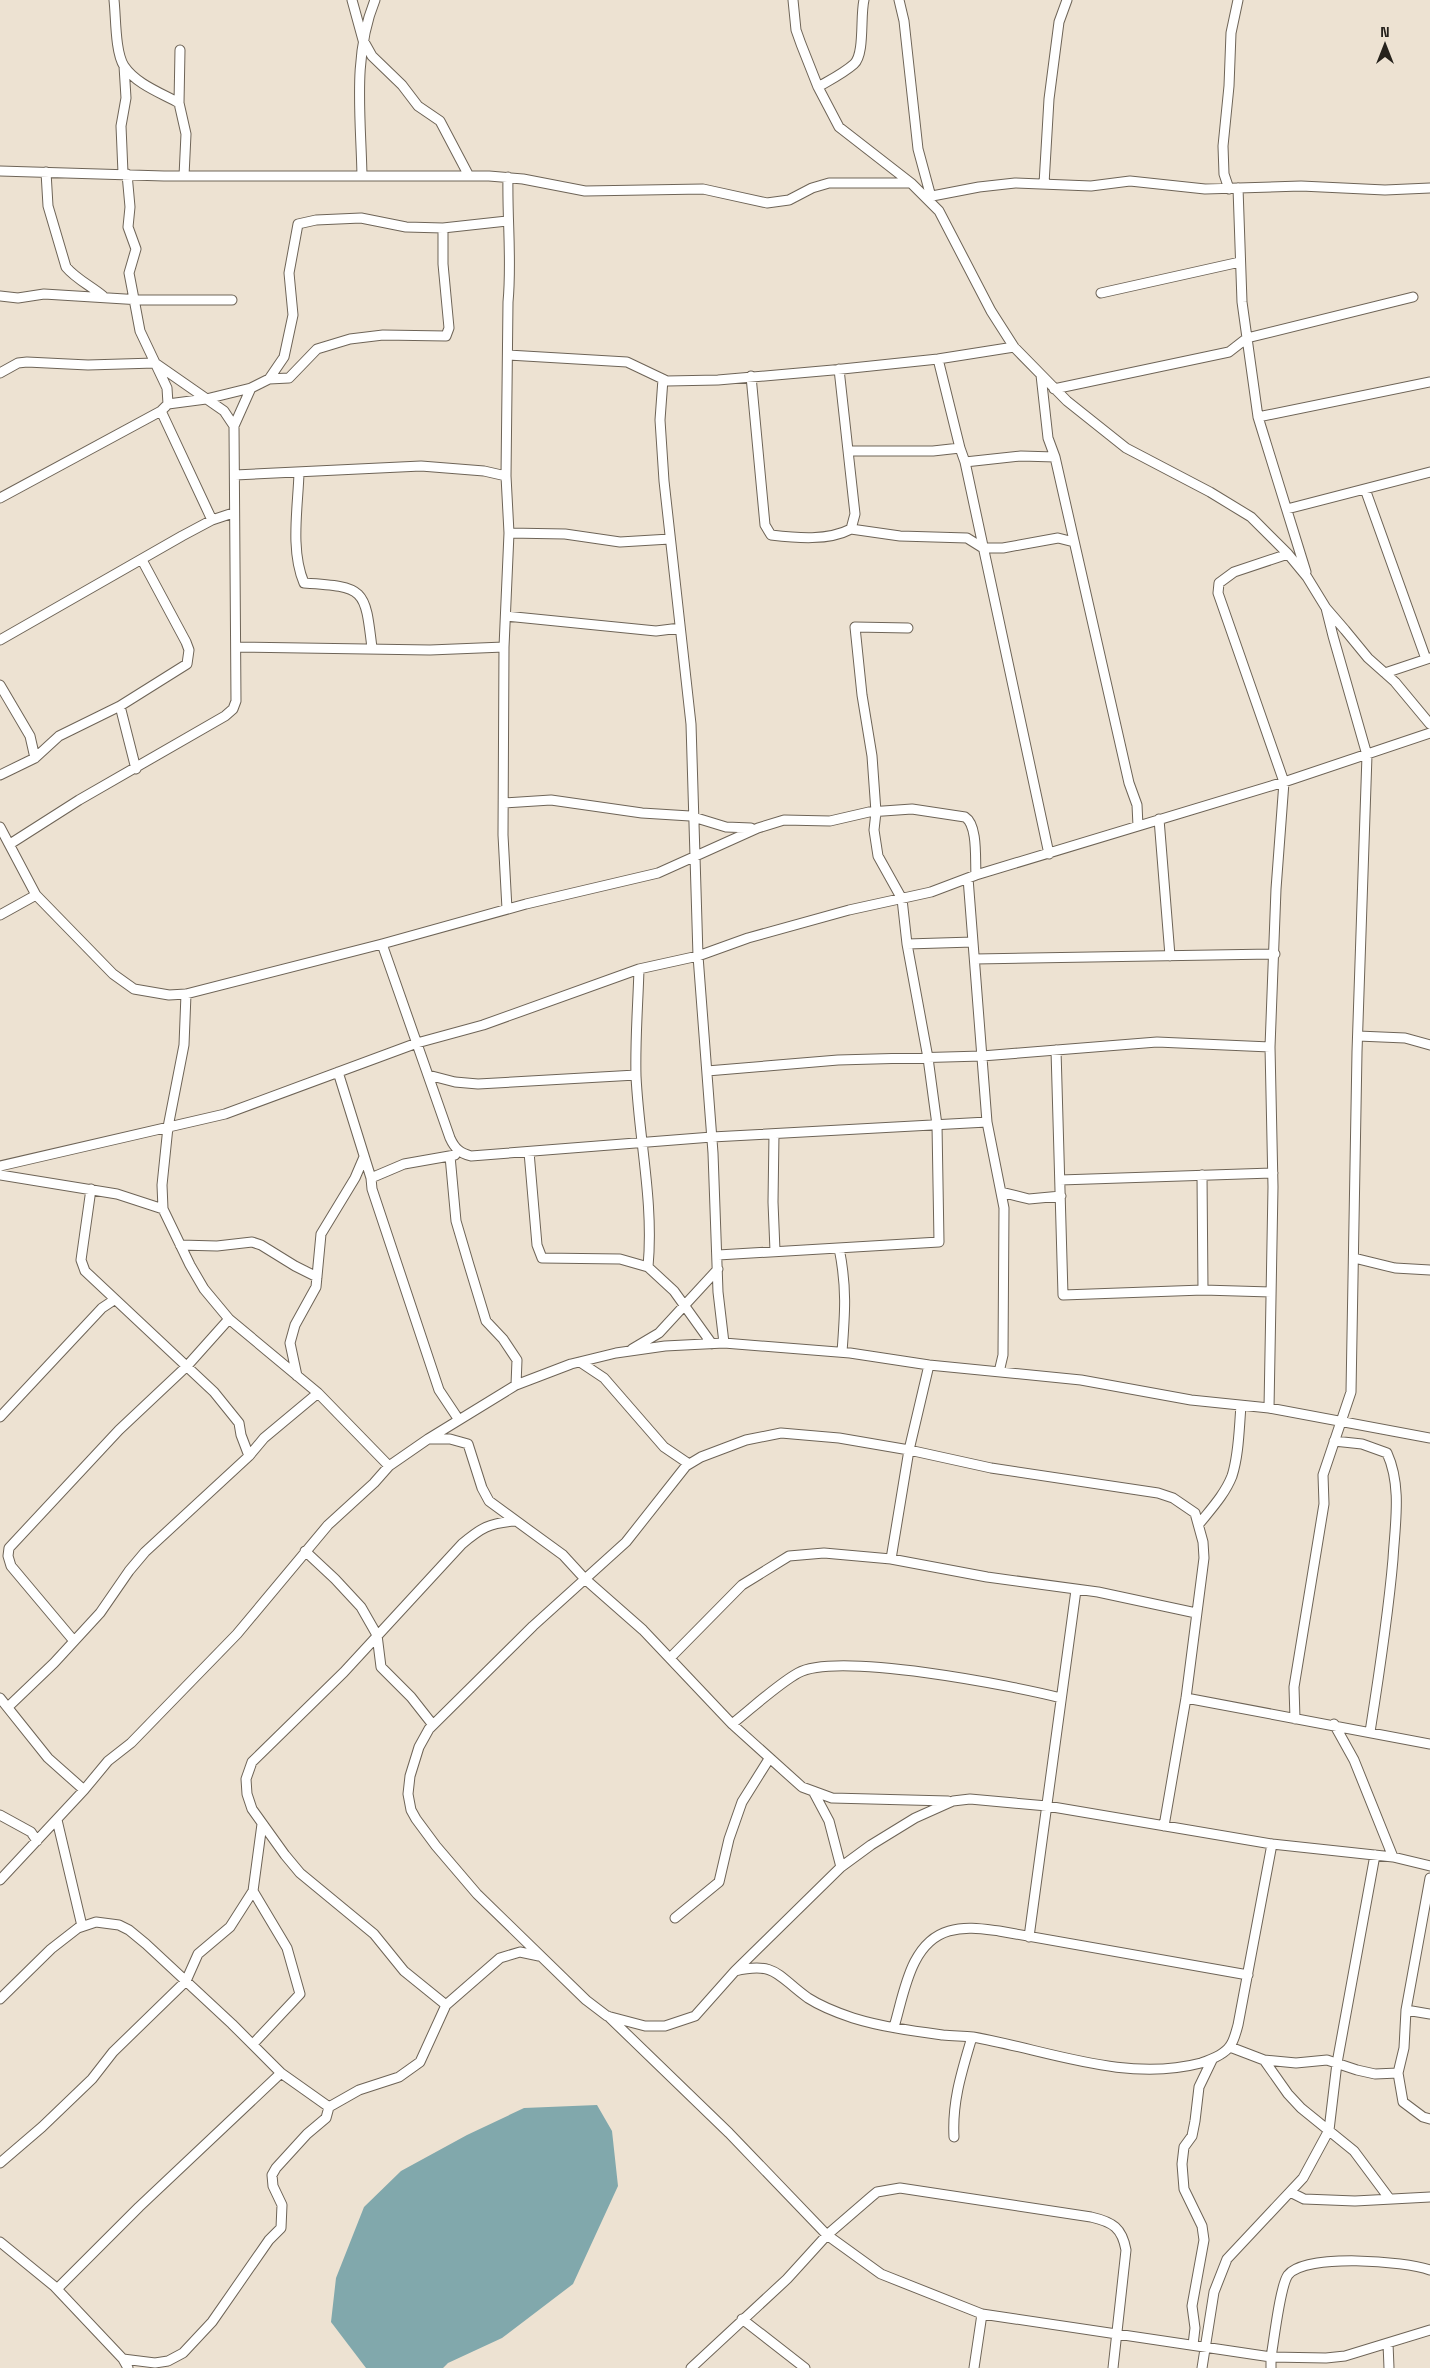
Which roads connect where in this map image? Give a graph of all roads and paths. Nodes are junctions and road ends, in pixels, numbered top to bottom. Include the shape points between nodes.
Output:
1 (114, 0) edge
2 (352, 0) edge
3 (375, 0) edge
4 (793, 0) edge
5 (864, 0) edge
6 (899, 0) edge
7 (1067, 0) edge
8 (1238, 0) edge
9 (363, 40) junction
10 (180, 50) dead end
11 (124, 66) junction
12 (818, 88) junction
13 (179, 103) junction
14 (0, 171) edge
15 (46, 172) junction
16 (125, 174) junction
17 (184, 176) junction
18 (362, 176) junction
19 (469, 176) junction
20 (508, 177) junction
21 (911, 183) junction
22 (1044, 184) junction
23 (1234, 188) junction
24 (1430, 188) edge
25 (929, 197) junction
26 (507, 221) junction
27 (443, 228) junction
28 (1240, 262) junction
29 (1101, 294) dead end
30 (0, 296) edge
31 (103, 296) junction
32 (1413, 297) dead end
33 (134, 299) junction
34 (232, 300) dead end
35 (1247, 338) junction
36 (1014, 347) junction
37 (508, 355) junction
38 (938, 359) junction
39 (156, 363) junction
40 (839, 369) junction
41 (0, 372) edge
42 (1041, 375) junction
43 (751, 376) junction
44 (269, 379) junction
45 (663, 379) junction
46 (1430, 382) edge
47 (251, 388) junction
48 (1054, 389) junction
49 (206, 399) junction
50 (168, 404) junction
51 (161, 411) junction
52 (1258, 417) junction
53 (234, 426) junction
54 (960, 448) junction
55 (848, 451) junction
56 (1055, 457) junction
57 (965, 462) junction
58 (299, 472) junction
59 (1430, 472) edge
60 (235, 475) junction
61 (506, 476) junction
62 (1365, 489) junction
63 (0, 498) edge
64 (1288, 509) junction
65 (233, 513) junction
66 (212, 520) junction
67 (851, 529) junction
68 (509, 533) junction
69 (670, 540) junction
70 (1074, 542) junction
71 (983, 548) junction
72 (1288, 554) junction
73 (142, 560) junction
74 (1307, 577) junction
75 (1326, 608) junction
76 (506, 616) junction
77 (680, 628) junction
78 (908, 628) dead end
79 (0, 640) edge
80 (236, 647) junction
81 (504, 647) junction
82 (372, 648) junction
83 (1428, 659) edge
84 (1385, 673) junction
85 (0, 685) edge
86 (120, 706) junction
87 (1430, 724) edge
88 (1430, 733) edge
89 (1367, 755) junction
90 (35, 758) junction
91 (136, 768) junction
92 (0, 775) edge
93 (1284, 782) junction
94 (504, 803) junction
95 (876, 812) junction
96 (694, 817) junction
97 (1159, 819) junction
98 (1138, 826) junction
99 (0, 827) edge
100 (758, 828) junction
101 (10, 844) junction
102 (1049, 854) junction
103 (694, 858) junction
104 (972, 877) junction
105 (36, 896) junction
106 (902, 899) junction
107 (507, 909) junction
108 (0, 915) edge
109 (973, 942) junction
110 (382, 944) junction
111 (907, 944) junction
112 (1275, 954) junction
113 (698, 956) junction
114 (1170, 956) junction
115 (975, 959) junction
116 (639, 968) junction
117 (186, 994) junction
118 (1358, 1036) junction
119 (416, 1043) junction
120 (1430, 1045) edge
121 (1270, 1047) junction
122 (1056, 1050) junction
123 (982, 1056) junction
124 (928, 1058) junction
125 (707, 1071) junction
126 (338, 1072) junction
127 (428, 1075) junction
128 (636, 1075) junction
129 (987, 1122) junction
130 (937, 1125) junction
131 (168, 1127) junction
132 (774, 1134) junction
133 (712, 1137) junction
134 (642, 1142) junction
135 (529, 1152) junction
136 (461, 1153) junction
137 (450, 1156) junction
138 (364, 1157) junction
139 (0, 1166) edge
140 (1273, 1173) junction
141 (0, 1175) edge
142 (1202, 1175) junction
143 (371, 1178) junction
144 (1060, 1180) junction
145 (91, 1189) junction
146 (1001, 1192) junction
147 (1061, 1196) junction
148 (164, 1209) junction
149 (180, 1245) junction
150 (839, 1248) junction
151 (775, 1252) junction
152 (718, 1255) junction
153 (1354, 1258) junction
154 (648, 1267) junction
155 (718, 1269) junction
156 (1430, 1270) edge
157 (317, 1278) junction
158 (1203, 1290) junction
159 (1271, 1292) junction
160 (114, 1300) junction
161 (684, 1304) junction
162 (229, 1319) junction
163 (724, 1342) junction
164 (712, 1344) junction
165 (630, 1351) junction
166 (842, 1352) junction
167 (580, 1362) junction
168 (930, 1365) junction
169 (187, 1366) junction
170 (999, 1372) junction
171 (297, 1376) junction
172 (516, 1385) junction
173 (318, 1393) junction
174 (1241, 1406) junction
175 (1269, 1408) junction
176 (0, 1417) edge
177 (459, 1420) junction
178 (1340, 1422) junction
179 (428, 1438) junction
180 (1430, 1438) edge
181 (1334, 1441) junction
182 (909, 1450) junction
183 (249, 1456) junction
184 (689, 1464) junction
185 (389, 1466) junction
186 (514, 1521) junction
187 (1199, 1524) junction
188 (305, 1551) junction
189 (891, 1559) junction
190 (585, 1579) junction
191 (1076, 1590) junction
192 (1196, 1613) junction
193 (377, 1635) junction
194 (74, 1641) junction
195 (670, 1658) junction
196 (0, 1698) edge
197 (1061, 1698) junction
198 (1186, 1698) junction
199 (8, 1707) junction
200 (1295, 1719) junction
201 (732, 1724) junction
202 (1334, 1724) junction
203 (433, 1725) junction
204 (1370, 1732) junction
205 (1430, 1744) edge
206 (769, 1759) junction
207 (84, 1790) junction
208 (813, 1791) junction
209 (953, 1801) junction
210 (1047, 1806) junction
211 (0, 1815) edge
212 (57, 1820) junction
213 (262, 1824) junction
214 (1164, 1826) junction
215 (37, 1841) junction
216 (1272, 1844) junction
217 (1375, 1855) junction
218 (1393, 1857) junction
219 (1430, 1866) edge
220 (840, 1867) junction
221 (1430, 1878) edge
222 (0, 1880) edge
223 (253, 1890) junction
224 (674, 1918) dead end
225 (82, 1926) junction
226 (1029, 1937) junction
227 (544, 1958) junction
228 (735, 1971) junction
229 (1248, 1975) junction
230 (186, 1981) junction
231 (0, 1999) edge
232 (446, 2005) junction
233 (1406, 2010) junction
234 (1430, 2014) edge
235 (607, 2016) junction
236 (894, 2027) junction
237 (972, 2037) junction
238 (253, 2044) junction
239 (1230, 2047) junction
240 (1212, 2060) junction
241 (1264, 2060) junction
242 (1337, 2063) junction
243 (281, 2073) junction
244 (1398, 2073) junction
245 (329, 2107) junction
246 (1430, 2119) edge
247 (1329, 2130) junction
248 (954, 2137) dead end
249 (0, 2163) edge
250 (1290, 2192) junction
251 (1430, 2197) edge
252 (1389, 2198) junction
253 (828, 2235) junction
254 (1, 2245) edge
255 (1430, 2270) edge
256 (57, 2289) junction
257 (982, 2314) junction
258 (742, 2319) junction
259 (1430, 2330) edge
260 (1115, 2333) junction
261 (1388, 2343) junction
262 (1193, 2345) junction
263 (1204, 2347) junction
264 (1271, 2357) junction
265 (123, 2359) junction
266 (128, 2368) edge
267 (691, 2368) edge
268 (805, 2368) edge
269 (974, 2368) edge
270 (1113, 2368) edge
271 (1202, 2368) edge
272 (1271, 2368) edge
273 (1389, 2368) edge

1 - 11 street via 119,50
2 - 9 street
3 - 9 street
4 - 12 street via 796,30
5 - 12 street via 860,55 854,65
6 - 25 street via 918,148
7 - 22 street via 1059,22 1049,98
8 - 23 street via 1231,33 1223,146 1224,174
9 - 18 street via 359,66
9 - 19 street via 372,56 418,106 440,122
10 - 13 street
11 - 13 street via 139,80
11 - 16 street via 126,98 122,126
12 - 21 street via 839,127
13 - 17 street via 186,134
14 - 15 street
15 - 16 street
15 - 31 street via 48,206 66,267
16 - 17 street
16 - 33 street via 130,207 128,227 136,249 130,273
17 - 18 street
18 - 19 street
19 - 20 street
20 - 21 street via 585,191 703,189 767,203 789,200 829,183
20 - 26 street
21 - 25 street
22 - 23 street via 1091,186 1130,181 1205,189
22 - 25 street via 979,186
23 - 24 street
23 - 28 street
25 - 36 street via 947,224 991,312
26 - 27 street
26 - 37 street via 510,279
27 - 44 street via 449,328 446,336 383,335 350,339 317,349 289,378
27 - 44 street via 406,227 370,218 298,224 289,273 293,315 284,357
28 - 29 street
28 - 35 street
30 - 31 street
31 - 33 street
32 - 35 street
33 - 34 street
33 - 39 street via 140,331
35 - 48 street via 1229,352
35 - 52 street
36 - 38 street
36 - 42 street
37 - 45 street via 627,362
37 - 61 street
38 - 40 street
38 - 54 street
39 - 41 street via 88,365 27,362
39 - 49 street
39 - 50 street via 167,388
40 - 43 street
40 - 55 street
42 - 48 street
42 - 56 street via 1048,438
43 - 45 street via 667,382
43 - 67 street via 764,525 771,535 803,538
44 - 47 street
45 - 69 street via 661,429
46 - 52 street
47 - 49 street
47 - 53 street
48 - 72 street via 1126,448 1251,517
49 - 50 street
49 - 53 street via 224,410
50 - 51 street
51 - 63 street
51 - 66 street
52 - 64 street
53 - 60 street
54 - 55 street
54 - 57 street
55 - 67 street via 855,514
56 - 57 street via 1021,456
56 - 70 street
57 - 71 street
58 - 60 street
58 - 61 street via 421,466
58 - 82 street via 298,563 304,583 339,586 360,594 366,606
59 - 62 street
60 - 65 street
61 - 68 street
62 - 64 street
62 - 83 street
64 - 74 street
65 - 66 street
65 - 80 street
66 - 73 street
67 - 71 street via 900,536 967,538
68 - 69 street via 565,534 620,542
68 - 76 street
69 - 77 street
70 - 71 street via 1058,538 1003,548
70 - 98 street via 1129,783 1137,805
71 - 102 street
72 - 74 street
72 - 93 street via 1234,572 1219,583 1218,593
73 - 79 street
73 - 86 street via 186,642 189,659 184,667
74 - 75 street
75 - 84 street via 1368,658
75 - 89 street
76 - 77 street via 656,631
76 - 81 street
77 - 96 street via 691,724
78 - 95 street via 855,627
80 - 82 street
80 - 91 street via 236,701 233,709
81 - 82 street
81 - 94 street
83 - 84 street
84 - 87 street
85 - 90 street via 30,736
86 - 90 street via 59,736
86 - 91 street
88 - 89 street
89 - 93 street
89 - 118 street
90 - 92 street
91 - 101 street
93 - 97 street
93 - 112 street
94 - 96 street via 551,800
94 - 107 street
95 - 100 street via 830,821 784,820
95 - 104 street via 912,809 969,820 973,827
95 - 106 street via 874,830 878,856
96 - 100 street via 732,828
96 - 103 street
97 - 98 street
97 - 114 street
98 - 102 street
99 - 101 street
100 - 103 street
101 - 105 street
102 - 104 street
103 - 107 street via 658,873
103 - 113 street
104 - 106 street
104 - 109 street
105 - 108 street
105 - 117 street via 97,960 134,989 169,995
106 - 111 street
106 - 113 street via 748,938
107 - 110 street
109 - 111 street
109 - 115 street
110 - 117 street
110 - 119 street
111 - 124 street
112 - 114 street
112 - 121 street
113 - 116 street
113 - 125 street
114 - 115 street
115 - 123 street
116 - 119 street via 483,1026
116 - 128 street
117 - 131 street via 184,1045
118 - 120 street via 1405,1038
118 - 153 street
119 - 126 street
119 - 127 street
121 - 122 street via 1157,1042
121 - 140 street
122 - 123 street
122 - 144 street
123 - 124 street
123 - 129 street
124 - 125 street via 838,1060
124 - 130 street
125 - 133 street
126 - 131 street via 225,1114
126 - 138 street
127 - 128 street via 478,1084
127 - 136 street via 450,1138
128 - 134 street
129 - 130 street
129 - 146 street
130 - 132 street
130 - 150 street via 938,1242
131 - 139 street
131 - 148 street via 162,1185
132 - 133 street
132 - 151 street
133 - 134 street
133 - 152 street
134 - 135 street
134 - 154 street via 648,1184
135 - 136 street via 471,1156
135 - 154 street via 537,1245 542,1258 620,1259
136 - 137 street
137 - 143 street via 404,1164
137 - 172 street via 456,1221 486,1321 517,1360
138 - 143 street
138 - 157 street via 321,1234
140 - 142 street
140 - 159 street
141 - 145 street
142 - 144 street
142 - 158 street
143 - 177 street via 439,1390
144 - 147 street
145 - 148 street
145 - 160 street via 82,1266
146 - 147 street via 1029,1200
146 - 170 street via 1004,1208 1003,1355
147 - 158 street via 1063,1295
148 - 149 street
149 - 157 street via 217,1246 252,1242
149 - 162 street via 204,1289
150 - 151 street
150 - 166 street via 846,1303
151 - 152 street
152 - 155 street
153 - 156 street via 1395,1268
153 - 178 street via 1351,1392
154 - 161 street via 674,1290
155 - 161 street
155 - 163 street
157 - 171 street via 291,1333 290,1351
158 - 159 street
159 - 175 street
160 - 169 street
160 - 176 street via 96,1314
161 - 164 street
161 - 165 street via 659,1332
162 - 169 street
162 - 171 street
163 - 164 street
163 - 166 street
164 - 165 street
165 - 167 street
166 - 168 street
167 - 172 street
167 - 184 street via 604,1378 664,1446
168 - 170 street
168 - 182 street
169 - 183 street via 239,1423 240,1435
169 - 194 street via 119,1430 8,1548 11,1566
170 - 174 street via 1081,1380
171 - 173 street
172 - 177 street
173 - 183 street via 264,1438
173 - 185 street
174 - 175 street
174 - 187 street via 1238,1449 1232,1476
175 - 178 street
177 - 179 street
178 - 180 street
178 - 181 street
179 - 185 street
179 - 186 street via 468,1444 489,1501
181 - 200 street via 1323,1475 1324,1504 1294,1687
181 - 204 street via 1362,1444 1387,1454 1395,1481 1390,1591
182 - 184 street via 832,1437 781,1434 746,1440
182 - 187 street via 991,1468 1158,1493 1184,1504 1195,1513
182 - 189 street
183 - 194 street via 145,1552 100,1613
184 - 190 street via 626,1542
185 - 188 street via 328,1524
186 - 190 street via 563,1555
186 - 193 street via 497,1522 482,1528 462,1544
187 - 192 street via 1204,1558
188 - 193 street via 361,1607
188 - 207 street via 237,1634 131,1743 108,1761
189 - 191 street
189 - 195 street via 824,1553 789,1556 742,1585
190 - 195 street
190 - 203 street
191 - 192 street
191 - 197 street
192 - 198 street
193 - 203 street via 381,1667
193 - 213 street via 252,1762 246,1779 247,1794 252,1810
194 - 199 street
195 - 201 street
196 - 199 street
197 - 201 street via 1022,1688 914,1672 822,1665 799,1672
197 - 210 street
198 - 200 street
198 - 214 street
199 - 207 street via 48,1758
200 - 202 street
201 - 206 street
202 - 204 street
202 - 218 street via 1354,1760
203 - 227 street via 420,1747 410,1776 408,1794 412,1810 436,1846 477,1894
204 - 205 street
206 - 208 street via 802,1787
206 - 224 street via 742,1802 719,1882
207 - 212 street
208 - 209 street via 832,1798 856,1800
208 - 220 street via 829,1821
209 - 210 street via 970,1799
209 - 220 street via 915,1818
210 - 214 street
210 - 226 street
211 - 215 street via 31,1832
212 - 215 street
212 - 225 street
213 - 223 street
213 - 232 street via 300,1873 374,1934 404,1971
214 - 216 street
215 - 222 street
216 - 217 street
216 - 229 street
217 - 218 street
217 - 242 street
218 - 219 street
220 - 228 street
221 - 233 street
223 - 230 street via 230,1927 198,1954
223 - 238 street via 287,1948 300,1994
225 - 230 street via 108,1922 129,1930
225 - 231 street via 51,1949
226 - 229 street
226 - 236 street via 972,1928 949,1931 931,1940 910,1972
227 - 232 street via 531,1953 510,1953
227 - 235 street
228 - 235 street via 695,2016 682,2022 645,2026
228 - 236 street via 767,1968 784,1976 825,2007
229 - 239 street
230 - 238 street
230 - 249 street via 113,2052 92,2079
232 - 245 street via 426,2052 416,2065 398,2078 359,2090
233 - 234 street
233 - 244 street via 1404,2048
235 - 253 street via 729,2133
236 - 237 street
237 - 240 street via 1142,2070 1181,2068
237 - 248 street via 955,2097
238 - 243 street
239 - 240 street
239 - 241 street
240 - 262 street via 1199,2088 1196,2121 1192,2136 1184,2147 1182,2164 1184,2189 1202,2226 1204,2240 1192,2306
241 - 242 street via 1296,2063 1327,2060
241 - 247 street via 1288,2094
242 - 244 street via 1375,2074
242 - 247 street
243 - 245 street
243 - 256 street
244 - 246 street via 1403,2102
245 - 265 street via 326,2118 276,2168 272,2181 282,2205 281,2228 269,2240 212,2322 183,2353 168,2361 155,2363
247 - 250 street via 1303,2178
247 - 252 street via 1354,2151
250 - 252 street via 1304,2199 1355,2201
250 - 263 street via 1227,2259 1214,2292
251 - 252 street
253 - 257 street via 881,2274
253 - 258 street via 787,2279
253 - 260 street via 878,2192 900,2188 1105,2220 1124,2236 1126,2250
254 - 256 street
255 - 264 street via 1333,2260 1296,2270 1288,2275 1283,2291
256 - 265 street
257 - 260 street
257 - 269 street
258 - 267 street
258 - 268 street
259 - 261 street
260 - 262 street
260 - 270 street
261 - 264 street via 1345,2356
261 - 273 street
262 - 263 street
263 - 264 street
263 - 271 street
264 - 272 street
265 - 266 street

